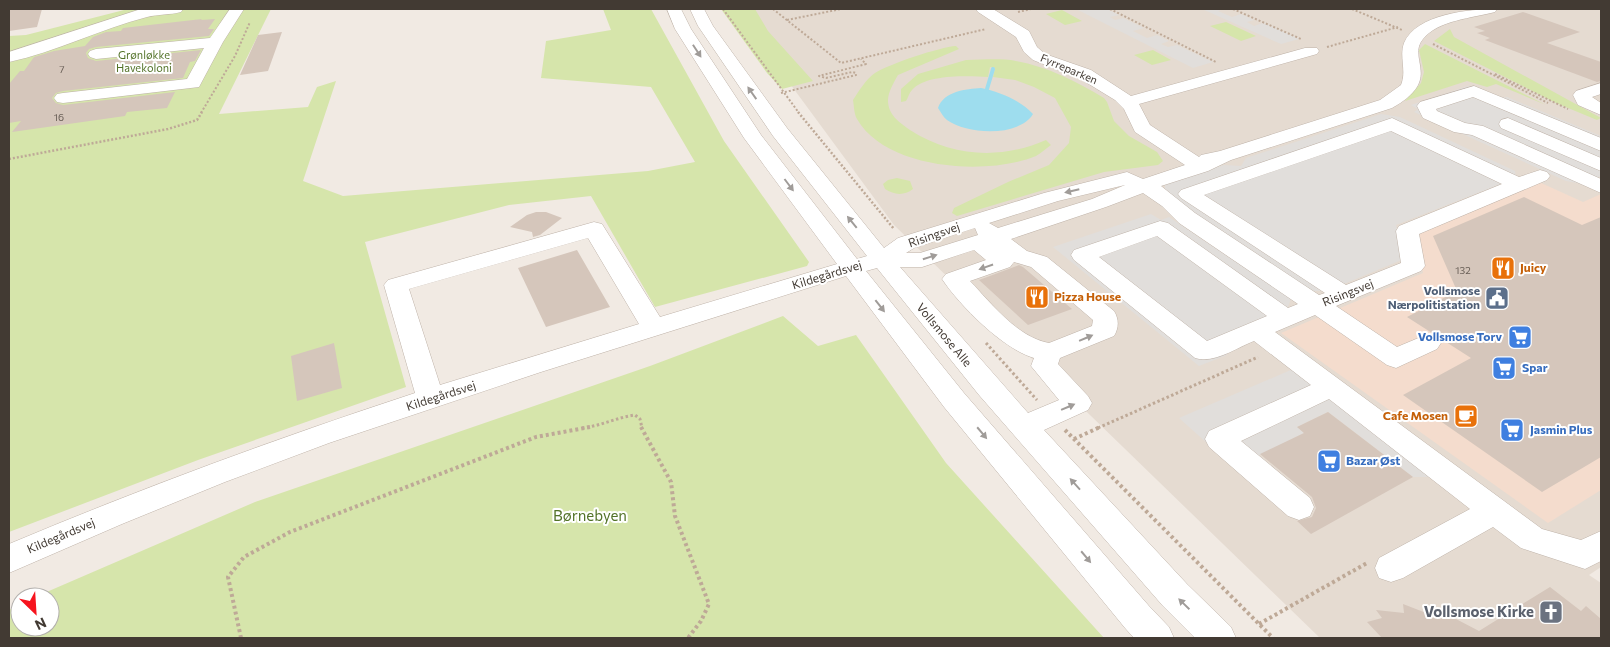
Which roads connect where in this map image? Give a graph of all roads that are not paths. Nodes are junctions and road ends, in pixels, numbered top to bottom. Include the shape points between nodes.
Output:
1 (176, 9) edge
2 (237, 9) edge
3 (674, 9) edge
4 (697, 9) edge
5 (983, 9) edge
6 (1490, 9) edge
7 (215, 42) junction
8 (1317, 50) road end
9 (96, 54) dead end
10 (9, 57) edge
11 (1601, 88) edge
12 (63, 98) dead end
13 (1128, 102) junction
14 (1386, 104) junction
15 (1483, 104) junction
16 (1601, 110) edge
17 (1451, 124) junction
18 (1311, 127) junction
19 (1601, 131) edge
20 (1340, 142) junction
21 (1601, 145) edge
22 (1224, 156) junction
23 (1197, 165) junction
24 (1601, 165) edge
25 (1252, 172) junction
26 (1120, 180) junction
27 (1529, 180) junction
28 (1145, 185) junction
29 (1601, 187) edge
30 (1040, 200) junction
31 (1099, 203) junction
32 (1060, 216) junction
33 (1187, 218) junction
34 (983, 233) junction
35 (882, 260) junction
36 (850, 267) junction
37 (1344, 294) junction
38 (1317, 305) junction
39 (1286, 318) junction
40 (655, 329) junction
41 (1256, 330) junction
42 (1428, 343) dead end
43 (1050, 352) junction
44 (1331, 387) junction
45 (431, 399) junction
46 (1024, 426) junction
47 (1299, 507) dead end
48 (1495, 511) junction
49 (1601, 544) edge
50 (9, 559) edge
51 (1392, 568) road end
52 (1157, 638) edge
53 (1219, 638) edge

1 - 10 street via 146,12
2 - 7 street
3 -> 36 street via 683,30 753,138
35 -> 4 street, Vollsmose Alle via 780,132
5 - 13 street, Fyrreparken via 1010,18 1038,57 1092,78
6 - 14 street, Risingsvej via 1413,34 1410,55 1414,77 1402,95
7 - 9 street
7 - 12 street via 193,83
8 - 13 street
11 - 16 street via 1582,95 1584,101
13 - 23 street, Fyrreparken via 1142,128
14 - 18 street, Risingsvej
14 - 27 street
15 - 17 street
15 - 17 street via 1474,91 1426,106 1429,114
15 - 19 street via 1500,90
15 - 21 street via 1506,104
15 - 24 street
17 - 29 street via 1476,130
18 - 20 street
18 - 22 street, Risingsvej
20 - 25 street
20 - 27 street via 1392,124
22 - 23 street, Risingsvej
22 - 25 street
23 - 26 street, Risingsvej
23 - 28 street, Risingsvej
25 - 37 street via 1188,194
26 - 28 street, Risingsvej
26 -> 30 street, Risingsvej
27 - 29 street via 1582,196
27 - 37 street, Risingsvej via 1408,231 1413,266
28 - 31 street, Risingsvej
28 - 33 street, Risingsvej via 1171,202
30 - 32 street
30 - 34 street, Risingsvej
31 - 32 street, Risingsvej
31 - 33 street, Risingsvej via 1133,200 1156,204
32 - 34 street, Risingsvej
33 - 38 street, Risingsvej
35 -> 34 street, Risingsvej via 922,260
34 - 35 street, Risingsvej via 906,243
34 -> 43 street via 1002,262 954,278 1015,340 1032,349
43 -> 34 street via 1105,330 1105,317 1040,262 1019,256
35 - 36 street, Kildegårdsvej
35 - 46 street, Vollsmose Alle
36 - 40 street, Kildegårdsvej
36 -> 52 street via 954,400
37 - 38 street, Risingsvej
38 - 39 street
38 - 42 street via 1396,358
39 - 41 street
39 - 41 street via 1160,228 1082,255 1204,352
40 - 45 street, Kildegårdsvej
40 - 45 street via 594,229 396,285
41 - 44 street
46 -> 43 street via 1078,403 1044,366
44 - 47 street via 1219,439
44 - 48 street
45 - 50 street, Kildegårdsvej via 197,481
53 -> 46 street, Vollsmose Alle via 1175,595
48 - 49 street via 1532,539 1584,555
48 - 51 street

